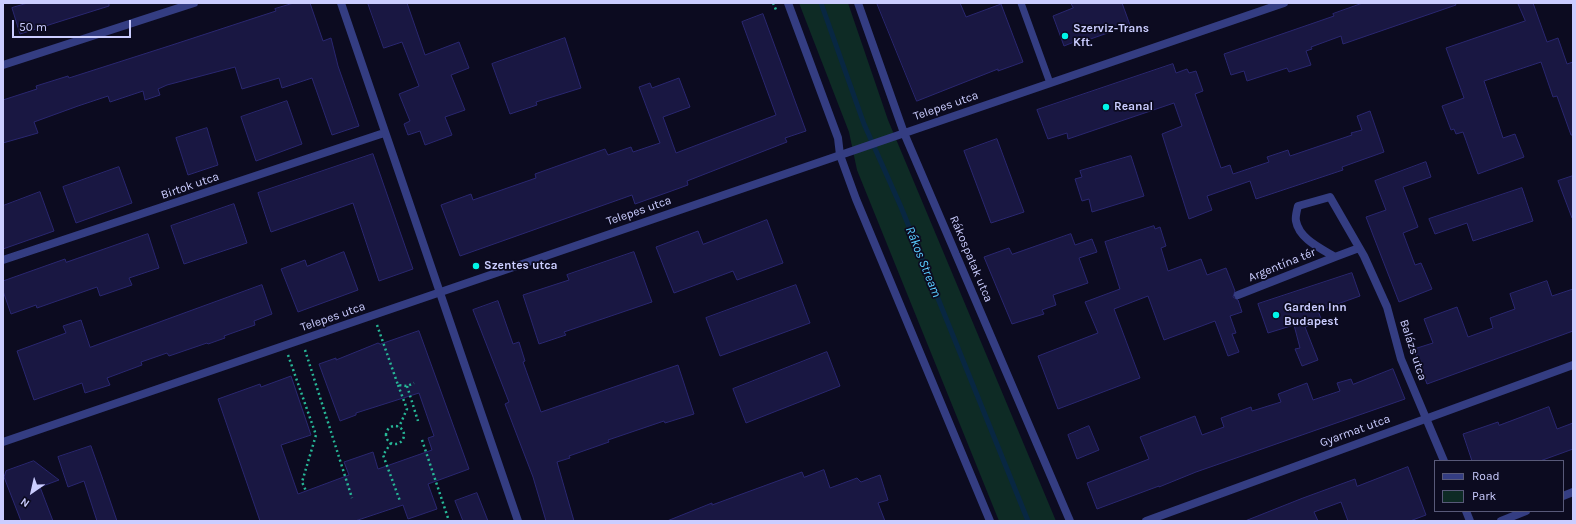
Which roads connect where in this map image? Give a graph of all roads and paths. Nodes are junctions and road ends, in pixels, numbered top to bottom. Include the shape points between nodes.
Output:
1 (194, 3) edge
2 (341, 3) edge
3 (788, 3) edge
4 (858, 3) edge
5 (1020, 3) edge
6 (1284, 3) edge
7 (3, 65) edge
8 (1050, 83) junction
9 (384, 133) junction
10 (904, 134) junction
11 (840, 155) junction
12 (1359, 248) junction
13 (1335, 257) junction
14 (3, 260) edge
15 (439, 293) junction
16 (1238, 296) dead end
17 (374, 315) junction
18 (301, 340) junction
19 (284, 346) junction
20 (1573, 365) edge
21 (414, 383) dead end
22 (398, 385) junction
23 (407, 386) junction
24 (1425, 418) junction
25 (418, 421) dead end
26 (399, 427) junction
27 (422, 440) dead end
28 (3, 442) edge
29 (391, 443) junction
30 (1444, 460) edge
31 (306, 491) dead end
32 (352, 498) dead end
33 (400, 501) dead end
34 (1524, 512) edge
35 (449, 521) edge
36 (518, 521) edge
37 (990, 521) edge
38 (1070, 521) edge
39 (1146, 521) edge
40 (1502, 521) edge

1 - 7 street
2 - 9 street
3 - 11 street via 838,138
4 - 10 street, Rákospatak utca
5 - 8 lane
6 - 8 street, Telepes utca
8 - 10 street, Telepes utca
9 - 14 street, Birtok utca
9 - 15 street
10 - 11 street, Telepes utca
10 - 38 street, Rákospatak utca
11 - 15 street, Telepes utca
11 - 37 street
12 - 13 street, Argentína tér
12 - 13 street, Argentína tér via 1330,197 1298,206 1296,221 1302,234
12 - 24 street, Balázs utca via 1387,306 1401,359
13 - 16 street, Argentína tér
15 - 17 street, Telepes utca
15 - 36 street
17 - 18 street, Telepes utca
17 - 22 path
18 - 19 street, Telepes utca
18 - 32 path
19 - 28 street, Telepes utca
19 - 31 path via 316,435 302,482
20 - 24 street, Gyarmat utca
21 - 23 path
22 - 23 path
22 - 26 path via 407,409
23 - 25 path
24 - 30 street, Balázs utca
24 - 39 street, Gyarmat utca
26 - 29 path via 393,426 386,432 386,437
26 - 29 path via 404,433 402,442
27 - 35 path
29 - 33 path via 383,455
34 - 40 street

